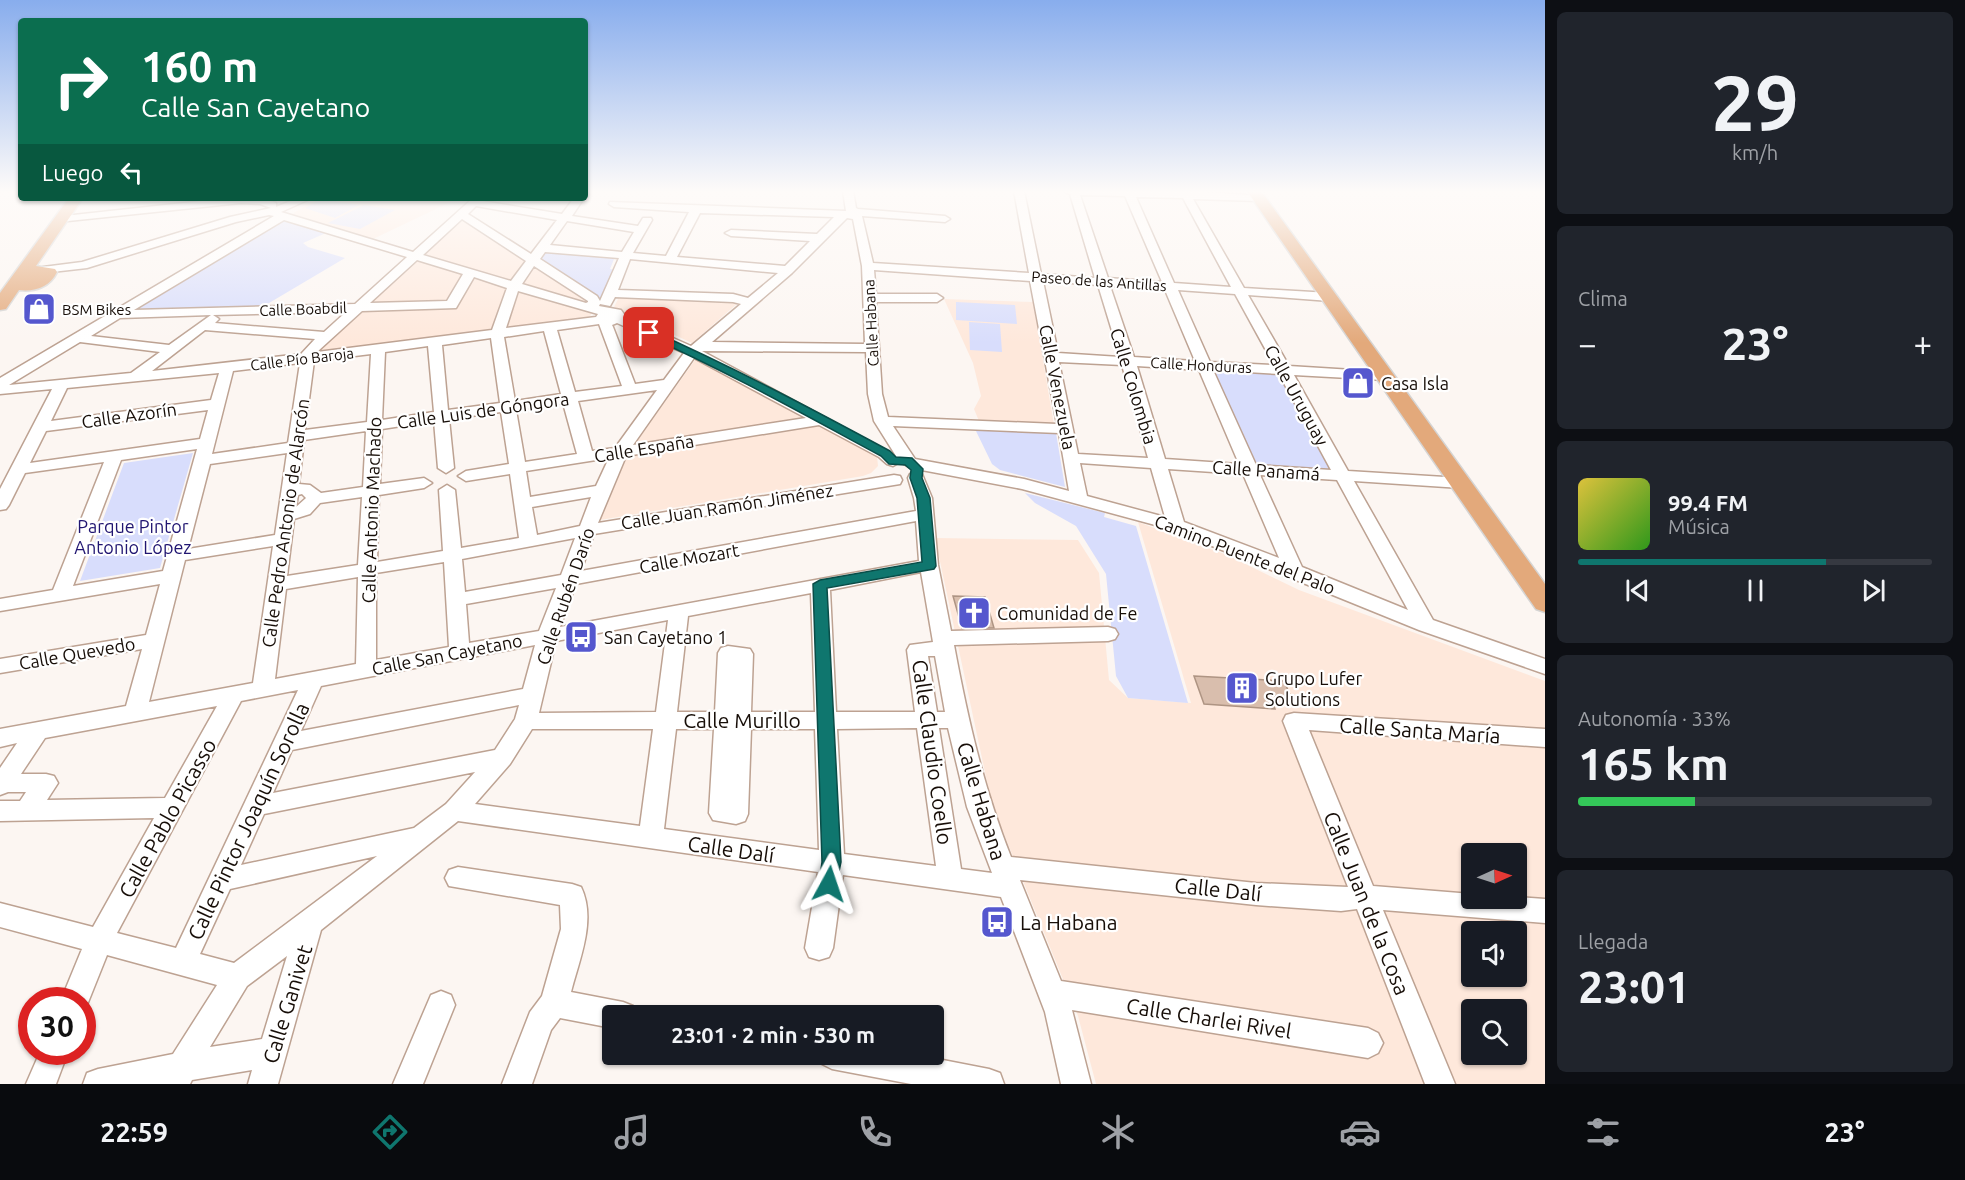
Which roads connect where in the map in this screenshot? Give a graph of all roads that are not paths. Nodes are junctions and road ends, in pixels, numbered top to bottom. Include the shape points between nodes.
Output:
1 (51, 242) edge
2 (52, 242) edge
3 (159, 242) edge
4 (225, 242) edge
5 (374, 242) edge
6 (430, 242) edge
7 (505, 242) edge
8 (547, 242) edge
9 (588, 242) edge
10 (633, 242) edge
11 (679, 242) edge
12 (727, 242) edge
13 (785, 242) edge
14 (816, 242) edge
15 (863, 242) edge
16 (1029, 242) edge
17 (1090, 242) edge
18 (1151, 242) edge
19 (1212, 242) edge
20 (1290, 242) edge
21 (542, 248) junction
22 (724, 248) junction
23 (629, 249) junction
24 (415, 255) junction
25 (533, 259) junction
26 (670, 259) junction
27 (868, 266) junction
28 (788, 270) junction
29 (470, 273) junction
30 (31, 276) junction
31 (1036, 277) junction
32 (1102, 282) junction
33 (514, 286) junction
34 (1170, 286) junction
35 (1239, 291) junction
36 (610, 293) junction
37 (1330, 297) junction
38 (871, 298) junction
39 (936, 298) dead end
40 (751, 302) junction
41 (0, 305) edge
42 (359, 307) junction
43 (588, 308) junction
44 (222, 311) junction
45 (117, 314) junction
46 (608, 317) junction
47 (0, 321) edge
48 (202, 326) junction
49 (550, 328) junction
50 (497, 335) junction
51 (327, 336) junction
52 (77, 338) junction
53 (435, 342) junction
54 (873, 348) junction
55 (171, 349) junction
56 (378, 350) junction
57 (696, 350) junction
58 (1052, 357) junction
59 (308, 358) junction
60 (1128, 361) junction
61 (1205, 366) junction
62 (227, 368) junction
63 (1283, 370) junction
64 (1385, 376) junction
65 (134, 377) junction
66 (0, 384) edge
67 (62, 384) junction
68 (667, 384) junction
69 (630, 389) junction
70 (0, 390) edge
71 (570, 398) junction
72 (217, 404) junction
73 (508, 406) junction
74 (442, 416) junction
75 (822, 420) junction
76 (882, 421) junction
77 (374, 425) junction
78 (40, 427) junction
79 (1066, 429) junction
80 (297, 441) junction
81 (205, 452) junction
82 (620, 452) junction
83 (115, 455) junction
84 (586, 457) junction
85 (1072, 458) junction
86 (1158, 463) junction
87 (19, 467) junction
88 (446, 468) junction
89 (517, 468) junction
90 (0, 469) edge
91 (1250, 469) junction
92 (906, 471) junction
93 (1342, 475) junction
94 (466, 476) junction
95 (424, 483) junction
96 (1461, 483) junction
97 (291, 490) junction
98 (447, 490) junction
99 (602, 490) junction
100 (371, 491) junction
101 (1079, 498) junction
102 (315, 499) junction
103 (523, 503) junction
104 (0, 506) edge
105 (923, 512) junction
106 (287, 516) junction
107 (1176, 525) junction
108 (587, 530) junction
109 (284, 539) junction
110 (529, 542) junction
111 (452, 555) junction
112 (177, 556) junction
113 (929, 566) junction
114 (367, 569) junction
115 (1294, 571) junction
116 (171, 576) junction
117 (568, 580) junction
118 (278, 584) junction
119 (820, 584) junction
120 (60, 595) junction
121 (455, 600) junction
122 (1545, 603) edge
123 (0, 605) edge
124 (679, 612) junction
125 (1426, 625) junction
126 (1108, 634) dead end
127 (547, 636) junction
128 (155, 640) junction
129 (943, 643) junction
130 (460, 652) junction
131 (0, 666) edge
132 (1545, 667) edge
133 (366, 669) junction
134 (314, 679) junction
135 (263, 689) junction
136 (234, 694) junction
137 (532, 695) junction
138 (135, 713) junction
139 (666, 720) junction
140 (825, 720) junction
141 (928, 720) junction
142 (957, 720) junction
143 (526, 721) junction
144 (1294, 721) joint
145 (38, 731) junction
146 (0, 738) edge
147 (1545, 738) edge
148 (284, 743) junction
149 (502, 758) junction
150 (1, 784) edge
151 (255, 806) junction
152 (173, 808) junction
153 (27, 810) junction
154 (0, 811) edge
155 (454, 811) junction
156 (418, 837) junction
157 (651, 838) junction
158 (832, 862) junction
159 (1006, 877) junction
160 (458, 878) dead end
161 (950, 878) junction
162 (221, 880) junction
163 (1364, 897) junction
164 (1545, 911) edge
165 (0, 915) edge
166 (310, 923) junction
167 (99, 941) junction
168 (819, 948) dead end
169 (183, 962) junction
170 (237, 977) junction
171 (80, 987) edge
172 (1051, 993) junction
173 (554, 1003) junction
174 (441, 1005) dead end
175 (602, 1012) edge
176 (1368, 1043) dead end
177 (272, 1052) junction
178 (49, 1065) edge
179 (890, 1065) edge
180 (178, 1075) edge
181 (41, 1084) edge
182 (98, 1084) edge
183 (262, 1084) edge
184 (408, 1084) edge
185 (517, 1084) edge
186 (989, 1084) edge
187 (1076, 1084) edge
188 (1440, 1084) edge

1 - 30 main road
2 - 30 main road
3 - 30 street
4 - 45 street
5 - 24 street
6 - 24 street
7 - 25 street
8 - 21 street
9 - 23 street
10 - 23 street
11 - 26 street
12 - 22 street
13 - 22 street
14 - 28 street, Calle Rubén Darío
15 - 27 street, Calle Habana
16 - 31 street, Calle Venezuela
17 - 32 street, Calle Colombia
18 - 34 street
19 - 35 street, Calle Uruguay
20 - 37 main road
21 - 23 street
21 - 25 street
22 - 26 street
22 - 28 street
23 - 26 street
23 - 36 street
24 - 29 street
24 - 42 street
25 - 33 street
25 - 43 street via 593,299 595,303
27 - 31 street, Paseo de las Antillas
27 - 38 street, Calle Habana
28 - 40 street, Calle Rubén Darío
29 - 33 street
29 - 42 street, Calle Boabdil via 451,305
30 - 41 main road
30 - 47 main road
31 - 32 street, Paseo de las Antillas
31 - 58 street, Calle Venezuela
32 - 34 street, Paseo de las Antillas
32 - 60 street, Calle Colombia
33 - 43 street
33 - 50 street
34 - 35 street, Paseo de las Antillas
34 - 61 street
35 - 37 street, Paseo de las Antillas
35 - 63 street, Calle Uruguay
36 - 40 street
36 - 46 street via 606,304
37 - 64 main road
38 - 39 street
38 - 54 street, Calle Habana
40 - 57 street, Calle Rubén Darío
42 - 44 street, Calle Boabdil
42 - 51 street
43 - 46 street
44 - 45 street, Calle Boabdil
44 - 48 street
45 - 52 street
46 - 49 street, Calle Pío Baroja
46 - 57 street
46 - 69 street via 606,327
48 - 51 street
48 - 55 street
49 - 50 street, Calle Pío Baroja
49 - 71 street
50 - 53 street, Calle Pío Baroja
50 - 73 street
51 - 59 street via 308,353
52 - 55 street
52 - 66 street
53 - 56 street, Calle Pío Baroja
53 - 74 street
54 - 57 street
54 - 76 street, Calle Habana via 875,394
55 - 65 street
56 - 59 street, Calle Pío Baroja
56 - 77 street, Calle Antonio Machado
57 - 68 street, Calle Rubén Darío
57 - 75 street
58 - 60 street, Calle Honduras
58 - 79 street, Calle Venezuela
59 - 62 street, Calle Pío Baroja
59 - 80 street, Calle Pedro Antonio de Alarcón
60 - 61 street, Calle Honduras
60 - 86 street, Calle Colombia
61 - 63 street, Calle Honduras
61 - 91 street
62 - 65 street, Calle Pío Baroja
62 - 72 street
63 - 64 street, Calle Honduras
63 - 93 street, Calle Uruguay
64 - 96 main road
65 - 67 street, Calle Pío Baroja
67 - 70 street, Calle Pío Baroja
67 - 78 street
68 - 69 street, Calle Luis de Góngora
68 - 82 street, Calle Rubén Darío
69 - 71 street, Calle Luis de Góngora
71 - 73 street, Calle Luis de Góngora
71 - 84 street
72 - 78 street, Calle Azorín
72 - 81 street
73 - 74 street, Calle Luis de Góngora
73 - 89 street
74 - 77 street, Calle Luis de Góngora
74 - 88 street
75 - 82 street, Calle España
75 - 92 street via 885,454
76 - 79 street
76 - 92 street, Calle Habana
77 - 80 street, Calle Luis de Góngora
77 - 100 street, Calle Antonio Machado
78 - 87 street
79 - 85 street, Calle Venezuela
80 - 81 street, Calle Luis de Góngora
80 - 97 street, Calle Pedro Antonio de Alarcón
81 - 83 street, Calle Luis de Góngora
81 - 112 street
82 - 84 street, Calle España
82 - 99 street, Calle Rubén Darío
83 - 87 street, Calle Luis de Góngora
83 - 120 street
84 - 89 street, Calle España
85 - 86 street, Calle Panamá
85 - 101 street, Calle Venezuela
86 - 91 street, Calle Panamá
86 - 107 street, Calle Colombia
87 - 90 street, Calle Luis de Góngora
87 - 104 street
88 - 94 street via 457,469
88 - 95 street via 433,472
89 - 94 street, Calle España
89 - 103 street
91 - 93 street, Calle Panamá
91 - 115 street
92 - 101 street, Camino Puente del Palo via 937,469
92 - 105 street, Calle Habana
92 - 108 street, Calle Juan Ramón Jiménez
93 - 96 street, Calle Panamá
93 - 125 street, Calle Uruguay
94 - 98 street via 458,486
95 - 98 street via 429,489
95 - 100 street
96 - 122 main road
97 - 102 street via 307,490
97 - 106 street, Calle Pedro Antonio de Alarcón
98 - 111 street
99 - 103 street
99 - 108 street, Calle Rubén Darío
100 - 102 street
100 - 114 street, Calle Antonio Machado
101 - 107 street, Camino Puente del Palo
102 - 106 street via 309,508
103 - 110 street
105 - 113 street, Calle Habana
105 - 117 street, Calle Mozart
106 - 109 street, Calle Pedro Antonio de Alarcón
107 - 115 street, Camino Puente del Palo
108 - 110 street, Calle Juan Ramón Jiménez
108 - 117 street, Calle Rubén Darío
109 - 112 street
109 - 118 street, Calle Pedro Antonio de Alarcón
110 - 111 street, Calle Juan Ramón Jiménez
111 - 114 street, Calle Juan Ramón Jiménez
111 - 121 street
112 - 116 street
113 - 119 street, Calle San Cayetano
113 - 129 street, Calle Habana
114 - 118 street, Calle Juan Ramón Jiménez
114 - 133 street, Calle Antonio Machado
115 - 125 street, Camino Puente del Palo
116 - 120 street
116 - 128 street
117 - 121 street, Calle Mozart
117 - 127 street, Calle Rubén Darío
118 - 135 street, Calle Pedro Antonio de Alarcón
119 - 124 street, Calle San Cayetano
119 - 140 street
120 - 123 street
121 - 130 street
124 - 127 street, Calle San Cayetano
124 - 139 street
125 - 132 street, Camino Puente del Palo
126 - 129 street
127 - 130 street, Calle San Cayetano
127 - 137 street, Calle Rubén Darío
128 - 131 street, Calle Quevedo
128 - 138 street
129 - 141 street, Calle Claudio Coello via 917,650
129 - 142 street, Calle Habana
130 - 133 street, Calle San Cayetano
133 - 134 street, Calle San Cayetano
134 - 135 street, Calle San Cayetano
134 - 148 street, Calle Pintor Joaquín Sorolla
135 - 136 street, Calle San Cayetano
136 - 138 street, Calle San Cayetano
136 - 152 street, Calle Pablo Picasso
137 - 143 street, Calle Rubén Darío
137 - 148 street
138 - 145 street, Calle San Cayetano
139 - 140 street, Calle Murillo
139 - 143 street, Calle Murillo
139 - 157 street
140 - 141 street, Calle Murillo
140 - 158 street
141 - 142 street, Calle Murillo
141 - 161 street, Calle Claudio Coello
142 - 159 street, Calle Habana via 979,807
143 - 149 street, Calle Rubén Darío
144 - 147 street, Calle Santa María
144 - 163 street, Calle Juan de la Cosa
145 - 146 street, Calle San Cayetano
145 - 150 street
148 - 151 street, Calle Pintor Joaquín Sorolla
149 - 151 street
149 - 155 street, Calle Rubén Darío
150 - 153 street via 46,783
151 - 162 street, Calle Pintor Joaquín Sorolla
152 - 153 street
152 - 167 street, Calle Pablo Picasso
153 - 154 street
155 - 156 street, Calle Rubén Darío
155 - 157 street, Calle Dalí
156 - 162 street
156 - 166 street, Calle Rubén Darío
157 - 158 street, Calle Dalí
158 - 161 street, Calle Dalí
158 - 168 street
159 - 161 street, Calle Dalí
159 - 163 street, Calle Dalí via 1341,899
159 - 172 street, Calle Habana
160 - 173 street via 572,895 574,929
162 - 169 street, Calle Pintor Joaquín Sorolla
163 - 164 street, Calle Dalí
163 - 188 street, Calle Juan de la Cosa
165 - 167 street
166 - 170 street, Calle Rubén Darío
166 - 177 street, Calle Ganivet
167 - 169 street
167 - 171 street
169 - 170 street
170 - 180 street
172 - 176 street, Calle Charlei Rivel
172 - 187 street, Calle Habana
173 - 175 street
173 - 185 street via 540,1022
174 - 184 street
177 - 180 street
177 - 183 street, Calle Ganivet
178 - 181 street
179 - 186 street
180 - 182 street

